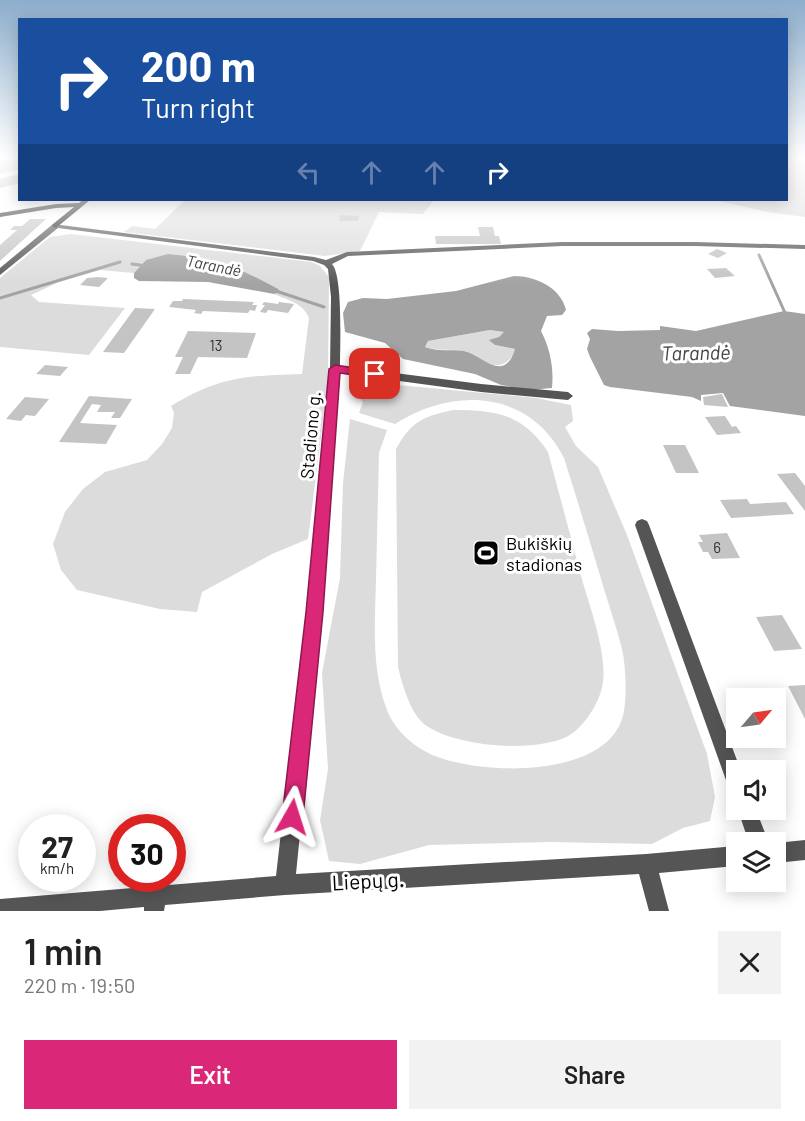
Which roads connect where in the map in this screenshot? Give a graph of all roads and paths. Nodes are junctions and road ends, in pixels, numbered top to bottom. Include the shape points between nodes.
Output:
1 (86, 201) edge
2 (80, 205) junction
3 (0, 215) edge
4 (56, 226) junction
5 (805, 247) edge
6 (327, 263) junction
7 (0, 272) edge
8 (335, 369) junction
9 (568, 396) dead end
10 (642, 525) dead end
11 (728, 760) edge
12 (805, 850) edge
13 (786, 852) edge
14 (726, 857) edge
15 (646, 864) junction
16 (285, 885) junction
17 (155, 904) edge
18 (0, 909) edge
19 (659, 911) edge

1 - 2 street
2 - 3 street
2 - 4 street
4 - 6 street
4 - 7 street
5 - 6 street via 562,244 347,254
6 - 8 street, Stadiono g. via 334,273
8 - 9 street
8 - 16 street, Stadiono g. via 315,612
10 - 11 street
12 - 13 street
14 - 15 street, Liepų g.
15 - 16 street, Liepų g.
15 - 19 street
16 - 17 street, Liepų g.
17 - 18 street, Liepų g.

